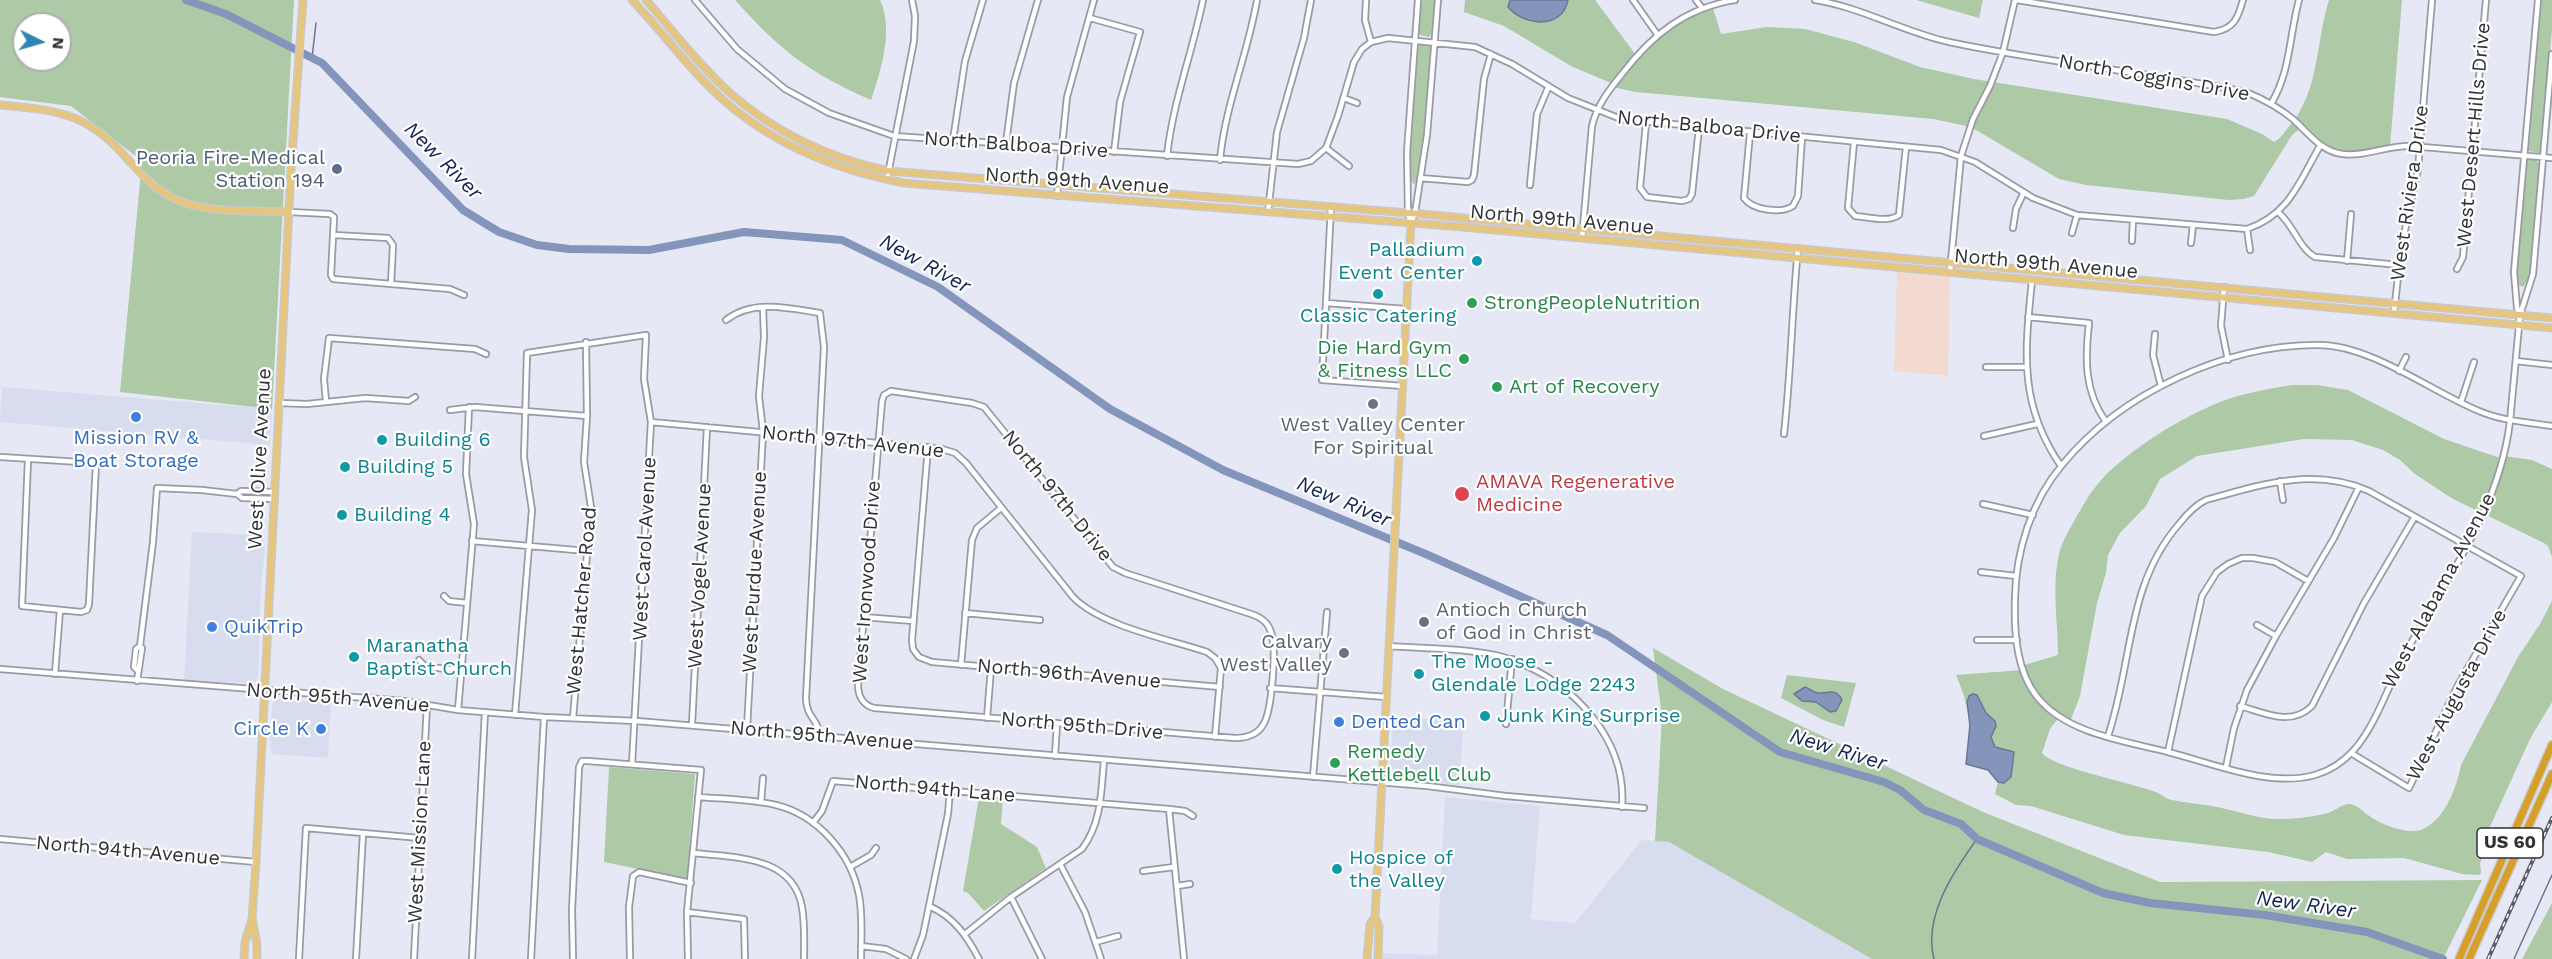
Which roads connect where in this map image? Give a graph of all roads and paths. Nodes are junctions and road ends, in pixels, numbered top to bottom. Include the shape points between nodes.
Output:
1 (303, 0) edge
2 (632, 0) edge
3 (646, 0) edge
4 (695, 0) edge
5 (912, 0) edge
6 (983, 0) edge
7 (1038, 0) edge
8 (1094, 0) edge
9 (1203, 0) edge
10 (1257, 0) edge
11 (1311, 0) edge
12 (1366, 0) edge
13 (1418, 0) edge
14 (1438, 0) edge
15 (1633, 0) edge
16 (1696, 0) edge
17 (1735, 0) edge
18 (1815, 0) edge
19 (2016, 0) edge
20 (2072, 0) edge
21 (2243, 0) edge
22 (2299, 0) edge
23 (2432, 0) edge
24 (2486, 0) edge
25 (2538, 0) edge
26 (1702, 8) junction
27 (2071, 8) junction
28 (1090, 18) junction
29 (2228, 28) junction
30 (1657, 34) junction
31 (2234, 34) dead end
32 (1415, 40) junction
33 (1435, 41) junction
34 (1371, 42) junction
35 (2003, 52) junction
36 (1491, 54) junction
37 (2552, 54) edge
38 (714, 77) junction
39 (706, 84) junction
40 (1548, 88) junction
41 (1344, 98) junction
42 (1358, 103) dead end
43 (2271, 104) junction
44 (0, 105) edge
45 (1596, 111) junction
46 (1646, 123) junction
47 (1699, 128) junction
48 (1750, 133) junction
49 (894, 136) junction
50 (1802, 137) junction
51 (953, 140) junction
52 (1854, 142) junction
53 (1006, 143) junction
54 (2320, 146) junction
55 (1906, 147) junction
56 (2420, 147) junction
57 (1061, 148) junction
58 (1326, 148) junction
59 (2472, 151) junction
60 (1114, 152) junction
61 (1167, 156) junction
62 (1961, 156) junction
63 (2524, 156) junction
64 (2543, 157) junction
65 (2552, 158) edge
66 (1220, 160) junction
67 (1273, 164) junction
68 (1349, 165) dead end
69 (888, 171) junction
70 (1420, 178) junction
71 (887, 180) junction
72 (1530, 185) dead end
73 (1058, 186) junction
74 (2024, 192) junction
75 (1148, 193) junction
76 (1057, 196) junction
77 (1147, 202) junction
78 (1270, 202) junction
79 (1332, 207) junction
80 (289, 212) junction
81 (1268, 212) junction
82 (1411, 213) junction
83 (2279, 213) junction
84 (2351, 214) dead end
85 (2077, 215) junction
86 (1331, 217) junction
87 (2133, 220) junction
88 (1513, 222) junction
89 (1411, 223) junction
90 (2193, 225) junction
91 (2013, 228) dead end
92 (1583, 229) junction
93 (2247, 229) junction
94 (1512, 232) junction
95 (2072, 233) dead end
96 (334, 235) junction
97 (1582, 238) junction
98 (2132, 241) dead end
99 (2191, 243) dead end
100 (1798, 248) junction
101 (2250, 250) dead end
102 (1858, 253) junction
103 (1797, 258) junction
104 (2347, 261) junction
105 (1951, 262) junction
106 (1858, 264) junction
107 (2399, 265) junction
108 (1992, 266) junction
109 (2457, 269) dead end
110 (1950, 272) junction
111 (1991, 276) junction
112 (2032, 280) junction
113 (391, 284) junction
114 (2224, 287) junction
115 (464, 295) dead end
116 (2223, 297) junction
117 (1326, 303) junction
118 (2395, 303) junction
119 (763, 307) junction
120 (1406, 309) junction
121 (2394, 313) junction
122 (2520, 315) junction
123 (2028, 317) junction
124 (2552, 318) edge
125 (726, 320) dead end
126 (2519, 324) junction
127 (2552, 327) edge
128 (2155, 334) dead end
129 (586, 342) junction
130 (486, 354) dead end
131 (2406, 357) dead end
132 (2228, 360) junction
133 (2516, 361) junction
134 (2474, 362) dead end
135 (2552, 365) edge
136 (1986, 367) dead end
137 (2026, 367) junction
138 (2399, 371) junction
139 (1402, 386) junction
140 (2161, 386) junction
141 (887, 392) joint
142 (416, 397) dead end
143 (326, 401) junction
144 (2461, 402) junction
145 (279, 403) junction
146 (469, 407) junction
147 (450, 410) dead end
148 (527, 411) junction
149 (587, 417) junction
150 (2510, 421) junction
151 (651, 422) junction
152 (2106, 422) junction
153 (2037, 424) junction
154 (2552, 426) edge
155 (707, 427) junction
156 (763, 432) junction
157 (1784, 434) dead end
158 (1984, 436) dead end
159 (819, 437) junction
160 (878, 442) junction
161 (928, 447) junction
162 (0, 457) edge
163 (28, 459) junction
164 (2061, 466) junction
165 (2280, 481) junction
166 (2359, 487) junction
167 (275, 496) junction
168 (2283, 500) dead end
169 (1983, 504) dead end
170 (1001, 508) junction
171 (2033, 515) junction
172 (2414, 518) junction
173 (472, 541) junction
174 (529, 546) junction
175 (2467, 547) junction
176 (586, 551) junction
177 (1981, 572) dead end
178 (2016, 576) junction
179 (2308, 581) junction
180 (444, 596) dead end
181 (467, 603) junction
182 (60, 610) junction
183 (1327, 612) dead end
184 (965, 613) junction
185 (863, 617) junction
186 (1040, 620) dead end
187 (913, 621) junction
188 (2257, 625) dead end
189 (2276, 636) junction
190 (1977, 640) dead end
191 (2017, 640) junction
192 (1389, 646) junction
193 (1512, 659) junction
194 (418, 660) dead end
195 (961, 665) junction
196 (991, 668) junction
197 (0, 669) edge
198 (461, 670) junction
199 (55, 674) junction
200 (137, 681) junction
201 (1220, 687) junction
202 (1270, 688) junction
203 (264, 691) junction
204 (1320, 692) junction
205 (1386, 698) junction
206 (862, 700) joint
207 (427, 705) junction
208 (2241, 706) junction
209 (458, 710) junction
210 (485, 712) junction
211 (515, 715) junction
212 (544, 717) junction
213 (573, 718) junction
214 (987, 718) junction
215 (636, 721) junction
216 (1057, 723) junction
217 (1506, 724) dead end
218 (692, 725) junction
219 (747, 729) junction
220 (819, 735) junction
221 (2108, 736) junction
222 (1215, 737) junction
223 (2552, 745) edge
224 (2168, 752) junction
225 (2351, 753) junction
226 (1055, 756) junction
227 (1104, 760) junction
228 (632, 764) junction
229 (2543, 764) junction
230 (2226, 767) junction
231 (2552, 768) edge
232 (2552, 774) edge
233 (1313, 777) junction
234 (763, 778) dead end
235 (1382, 783) junction
236 (950, 790) junction
237 (698, 797) junction
238 (1036, 798) junction
239 (761, 802) junction
240 (1100, 803) junction
241 (1035, 806) dead end
242 (1622, 807) junction
243 (1644, 808) dead end
244 (1169, 809) junction
245 (1193, 816) dead end
246 (813, 823) junction
247 (363, 833) junction
248 (420, 838) junction
249 (0, 840) edge
250 (876, 848) dead end
251 (694, 853) junction
252 (256, 862) junction
253 (1060, 864) junction
254 (850, 867) junction
255 (1174, 867) junction
256 (1143, 871) dead end
257 (691, 884) junction
258 (1190, 884) dead end
259 (1177, 886) junction
260 (1011, 897) junction
261 (929, 906) junction
262 (687, 912) junction
263 (1375, 917) junction
264 (252, 919) junction
265 (965, 934) junction
266 (1118, 936) dead end
267 (1096, 942) junction
268 (861, 946) junction
269 (244, 959) edge
270 (256, 959) edge
271 (299, 959) edge
272 (356, 959) edge
273 (414, 959) edge
274 (471, 959) edge
275 (531, 959) edge
276 (573, 959) edge
277 (630, 959) edge
278 (688, 959) edge
279 (745, 959) edge
280 (804, 959) edge
281 (861, 959) edge
282 (906, 959) edge
283 (914, 959) edge
284 (979, 959) edge
285 (1042, 959) edge
286 (1101, 959) edge
287 (1184, 959) edge
288 (1367, 959) edge
289 (1378, 959) edge
290 (2459, 959) edge
291 (2469, 959) edge

1 - 80 main road, West Olive Avenue
2 - 39 main road, North 99th Avenue
3 - 38 main road, North 99th Avenue
4 - 49 street, North Balboa Drive via 737,49 785,90 828,113
5 - 49 street via 914,41
6 - 51 street via 964,61
7 - 53 street via 1014,82
8 - 28 street
9 - 61 street via 1174,104
10 - 66 street via 1245,57 1226,116
11 - 67 street via 1277,132
12 - 34 street via 1365,20
13 - 32 street
14 - 33 street
15 - 30 street
16 - 26 street
17 - 26 street
18 - 35 street, North Coggins Drive via 1845,6 1933,38
19 - 27 street
19 - 35 street
20 - 27 street
21 - 29 street via 2237,19
22 - 43 street via 2287,71
23 - 56 street, West Riviera Drive
24 - 59 street, West Desert Hills Drive
25 - 63 street, West Alabama Avenue
26 - 30 street
27 - 29 street via 2214,32
28 - 57 street via 1067,97
28 - 60 street via 1140,32 1120,102
29 - 31 street
30 - 45 street via 1619,77
32 - 33 street, North Balboa Drive
32 - 34 street, North Balboa Drive via 1388,38
32 - 82 street via 1407,146
33 - 36 street, North Balboa Drive via 1466,45
33 - 70 street
34 - 41 street via 1354,62
35 - 43 street, North Coggins Drive via 2228,88
35 - 62 street
36 - 40 street, North Balboa Drive
36 - 70 street via 1484,79 1472,180
37 - 64 street, West Alabama Avenue
38 - 39 main road
38 - 69 main road, North 99th Avenue via 747,106 792,136 843,159
39 - 71 main road, North 99th Avenue via 784,143 828,164
40 - 45 street, North Balboa Drive
40 - 72 street via 1537,114
41 - 42 street
41 - 58 street
43 - 54 street, North Coggins Drive
44 - 80 main road via 52,110 80,119 109,140 146,179 178,200 210,208
45 - 46 street, North Balboa Drive
45 - 92 street
46 - 47 street, North Balboa Drive
46 - 47 street via 1640,188 1647,196 1686,201 1692,194
47 - 48 street, North Balboa Drive
48 - 50 street, North Balboa Drive
48 - 50 street via 1744,198 1756,207 1772,209 1791,208 1796,201
49 - 51 street, North Balboa Drive
49 - 69 street
50 - 52 street, North Balboa Drive
51 - 53 street, North Balboa Drive
52 - 55 street, North Balboa Drive
52 - 55 street via 1848,208 1855,216 1872,218 1891,219 1899,215
53 - 57 street, North Balboa Drive
54 - 56 street, North Coggins Drive via 2338,154 2354,155 2390,147
54 - 83 street
55 - 62 street, North Balboa Drive
56 - 59 street, North Coggins Drive
56 - 107 street, West Riviera Drive
57 - 60 street, North Balboa Drive
57 - 73 street
58 - 67 street, North Balboa Drive via 1303,163
58 - 68 street
59 - 63 street, North Coggins Drive
59 - 109 street, West Desert Hills Drive via 2463,257
60 - 61 street, North Balboa Drive
61 - 66 street, North Balboa Drive
62 - 74 street, North Balboa Drive
62 - 105 street
63 - 64 street, North Coggins Drive
63 - 122 street, West Alabama Avenue via 2514,272
64 - 65 street, North Coggins Drive
64 - 122 street, West Alabama Avenue via 2533,274
66 - 67 street, North Balboa Drive
67 - 78 street
69 - 71 street
69 - 73 main road, North 99th Avenue
70 - 82 street
71 - 76 main road, North 99th Avenue
73 - 75 main road, North 99th Avenue
73 - 76 street
74 - 85 street, North Balboa Drive
74 - 91 street
75 - 77 main road
75 - 78 main road, North 99th Avenue
76 - 77 main road, North 99th Avenue
77 - 81 main road, North 99th Avenue
78 - 79 main road, North 99th Avenue
78 - 81 street
79 - 82 main road, North 99th Avenue
79 - 86 street
80 - 96 street via 330,214 334,217
80 - 145 main road, West Olive Avenue
81 - 86 main road, North 99th Avenue
82 - 88 main road, North 99th Avenue
82 - 89 street
83 - 93 street, North Balboa Drive
83 - 104 street via 2308,253
84 - 104 street
85 - 87 street, North Balboa Drive
85 - 95 street
86 - 89 main road, North 99th Avenue
86 - 117 street
87 - 90 street, North Balboa Drive
87 - 98 street
88 - 92 main road, North 99th Avenue
88 - 94 main road
89 - 94 main road, North 99th Avenue
89 - 120 main road
90 - 93 street, North Balboa Drive
90 - 99 street
92 - 97 street
92 - 100 main road, North 99th Avenue
93 - 101 street
94 - 97 main road, North 99th Avenue
96 - 113 street via 391,240
96 - 113 street via 333,279
97 - 103 main road, North 99th Avenue
100 - 102 main road, North 99th Avenue
100 - 103 street
102 - 105 main road, North 99th Avenue
102 - 106 main road
103 - 106 main road, North 99th Avenue
103 - 157 street
104 - 107 street
105 - 108 main road, North 99th Avenue
105 - 110 street
106 - 110 main road, North 99th Avenue
107 - 118 street, West Riviera Drive
108 - 111 main road
108 - 114 main road, North 99th Avenue
110 - 111 main road, North 99th Avenue
111 - 112 main road, North 99th Avenue
112 - 116 main road, North 99th Avenue
112 - 123 street
113 - 115 street via 450,289
114 - 116 street
114 - 118 main road, North 99th Avenue
116 - 121 main road, North 99th Avenue
116 - 132 street via 2221,326
117 - 120 street
117 - 139 street via 1323,380
118 - 121 street, West Riviera Drive
118 - 122 main road, North 99th Avenue
119 - 125 street via 736,312
119 - 156 street, West Purdue Avenue via 759,396
119 - 159 street via 820,313 824,338
120 - 139 main road
121 - 126 main road, North 99th Avenue
122 - 124 main road, North 99th Avenue
122 - 126 street, West Alabama Avenue
123 - 137 street
123 - 152 street via 2089,323 2087,378
126 - 127 main road, North 99th Avenue
126 - 133 street, West Alabama Avenue
128 - 140 street via 2153,355
129 - 148 street via 527,353
129 - 149 street, West Hatcher Road
129 - 151 street, West Carol Avenue via 646,334 644,379
130 - 143 street via 474,349 329,338 324,379
131 - 138 street
132 - 138 street via 2283,348 2325,345 2354,350
132 - 140 street
133 - 135 street
133 - 150 street, West Alabama Avenue
134 - 144 street
136 - 137 street
137 - 153 street
138 - 144 street
139 - 192 main road
140 - 152 street
141 - 160 street, West Ironwood Drive via 882,401
141 - 202 street, North 97th Drive via 984,407 1113,567 1262,618 1274,642
142 - 143 street via 409,401
143 - 145 street
144 - 150 street
145 - 167 main road, West Olive Avenue
146 - 147 street
146 - 148 street
146 - 173 street via 465,463 473,513
148 - 149 street
148 - 174 street via 524,457 532,506
149 - 176 street, West Hatcher Road via 584,462 591,502
150 - 154 street
150 - 175 street, West Alabama Avenue via 2494,488
151 - 155 street, North 97th Avenue
151 - 215 street, West Carol Avenue
152 - 164 street
153 - 158 street
153 - 164 street
155 - 156 street, North 97th Avenue
155 - 218 street, West Vogel Avenue
156 - 159 street, North 97th Avenue
156 - 219 street, West Purdue Avenue
159 - 160 street, North 97th Avenue
159 - 220 street via 806,698 806,709
160 - 161 street, North 97th Avenue
160 - 185 street, West Ironwood Drive
161 - 170 street, North 97th Avenue via 958,455
161 - 187 street
162 - 163 street
163 - 182 street via 22,606
163 - 182 street via 96,463 89,604 81,612
164 - 171 street
165 - 166 street via 2317,477
165 - 168 street
165 - 221 street via 2198,504 2154,558 2141,590
166 - 172 street
166 - 179 street
167 - 200 street via 242,498 237,494 157,488
167 - 203 main road, West Olive Avenue
169 - 171 street
170 - 184 street via 974,533
170 - 201 street, North 97th Avenue via 1084,608 1212,655 1221,668
171 - 178 street
172 - 175 street
172 - 208 street via 2364,603 2312,706 2297,717 2287,718
173 - 174 street
173 - 181 street
174 - 176 street
174 - 211 street
175 - 225 street, West Alabama Avenue via 2406,652 2368,730
175 - 225 street, West Augusta Drive via 2521,576 2458,685 2409,788
176 - 213 street, West Hatcher Road
177 - 178 street
178 - 191 street
179 - 189 street
179 - 224 street via 2276,562 2253,558 2228,564 2217,572 2202,596
180 - 181 street via 449,601
181 - 198 street
182 - 199 street
183 - 204 street
184 - 186 street
184 - 195 street
185 - 187 street
185 - 206 street, West Ironwood Drive via 858,685
187 - 195 street, North 96th Avenue via 912,645 919,657 929,662
188 - 189 street
189 - 208 street
190 - 191 street
191 - 221 street via 2025,677 2040,701 2059,717
192 - 193 street
192 - 205 main road
193 - 217 street
193 - 242 street via 1563,687 1588,711 1616,757 1622,778
194 - 198 street via 426,667
195 - 196 street, North 96th Avenue
196 - 201 street, North 96th Avenue
196 - 214 street
197 - 199 street, North 95th Avenue
198 - 209 street
199 - 200 street, North 95th Avenue
200 - 203 street, North 95th Avenue
201 - 222 street, North 97th Avenue
202 - 204 street
202 - 222 street, North 95th Drive via 1266,720 1255,733 1240,738
203 - 207 street, North 95th Avenue
203 - 252 main road, West Olive Avenue
204 - 205 street
204 - 233 street
205 - 235 main road
206 - 214 street, North 95th Drive via 874,708
207 - 209 street, North 95th Avenue
207 - 248 street, West Mission Lane
208 - 230 street
209 - 210 street, North 95th Avenue
210 - 211 street, North 95th Avenue
210 - 274 street
211 - 212 street, North 95th Avenue
212 - 213 street, North 95th Avenue
212 - 275 street, West Hatcher Road
213 - 215 street, North 95th Avenue
214 - 216 street, North 95th Drive
215 - 218 street, North 95th Avenue
215 - 228 street, West Carol Avenue
216 - 222 street, North 95th Drive
216 - 226 street
218 - 219 street, North 95th Avenue
219 - 220 street, North 95th Avenue
220 - 226 street, North 95th Avenue
221 - 224 street
223 - 229 highway, US 60
224 - 230 street
225 - 230 street via 2325,771 2303,777 2267,777
226 - 227 street, North 95th Avenue
227 - 233 street, North 95th Avenue
227 - 240 street
228 - 237 street via 700,770
228 - 276 street via 582,761 579,766
229 - 231 highway
229 - 290 highway, US 60
232 - 291 highway, US 60
233 - 235 street, North 95th Avenue
234 - 239 street
235 - 242 street, North 95th Avenue
235 - 263 main road
236 - 238 street, North 94th Lane
236 - 246 street, North 94th Lane via 833,781
236 - 261 street
237 - 239 street
237 - 251 street
238 - 240 street, North 94th Lane
238 - 241 street, North 94th Lane
239 - 246 street via 785,807
240 - 244 street, North 94th Lane
240 - 253 street via 1089,839 1082,849
242 - 243 street, North 95th Avenue
244 - 245 street, North 94th Lane
244 - 255 street
246 - 254 street via 834,842
247 - 248 street
247 - 271 street via 306,828
247 - 272 street
248 - 273 street, West Mission Lane
249 - 252 street, North 94th Avenue
250 - 254 street
251 - 257 street
251 - 280 street via 758,861 774,867 790,881 802,909
252 - 264 main road, West Olive Avenue
253 - 260 street
253 - 267 street
254 - 268 street via 860,898
255 - 256 street
255 - 259 street
257 - 262 street
257 - 277 street via 635,873 629,907
258 - 259 street
259 - 287 street
260 - 265 street
260 - 285 street
261 - 265 street via 947,916
261 - 283 street
262 - 278 street
262 - 279 street via 744,919
263 - 288 main road via 1370,924
263 - 289 main road via 1379,926
264 - 269 main road, West Olive Avenue
264 - 270 main road, West Olive Avenue
265 - 284 street
266 - 267 street
267 - 286 street
268 - 281 street
268 - 282 street via 886,949

